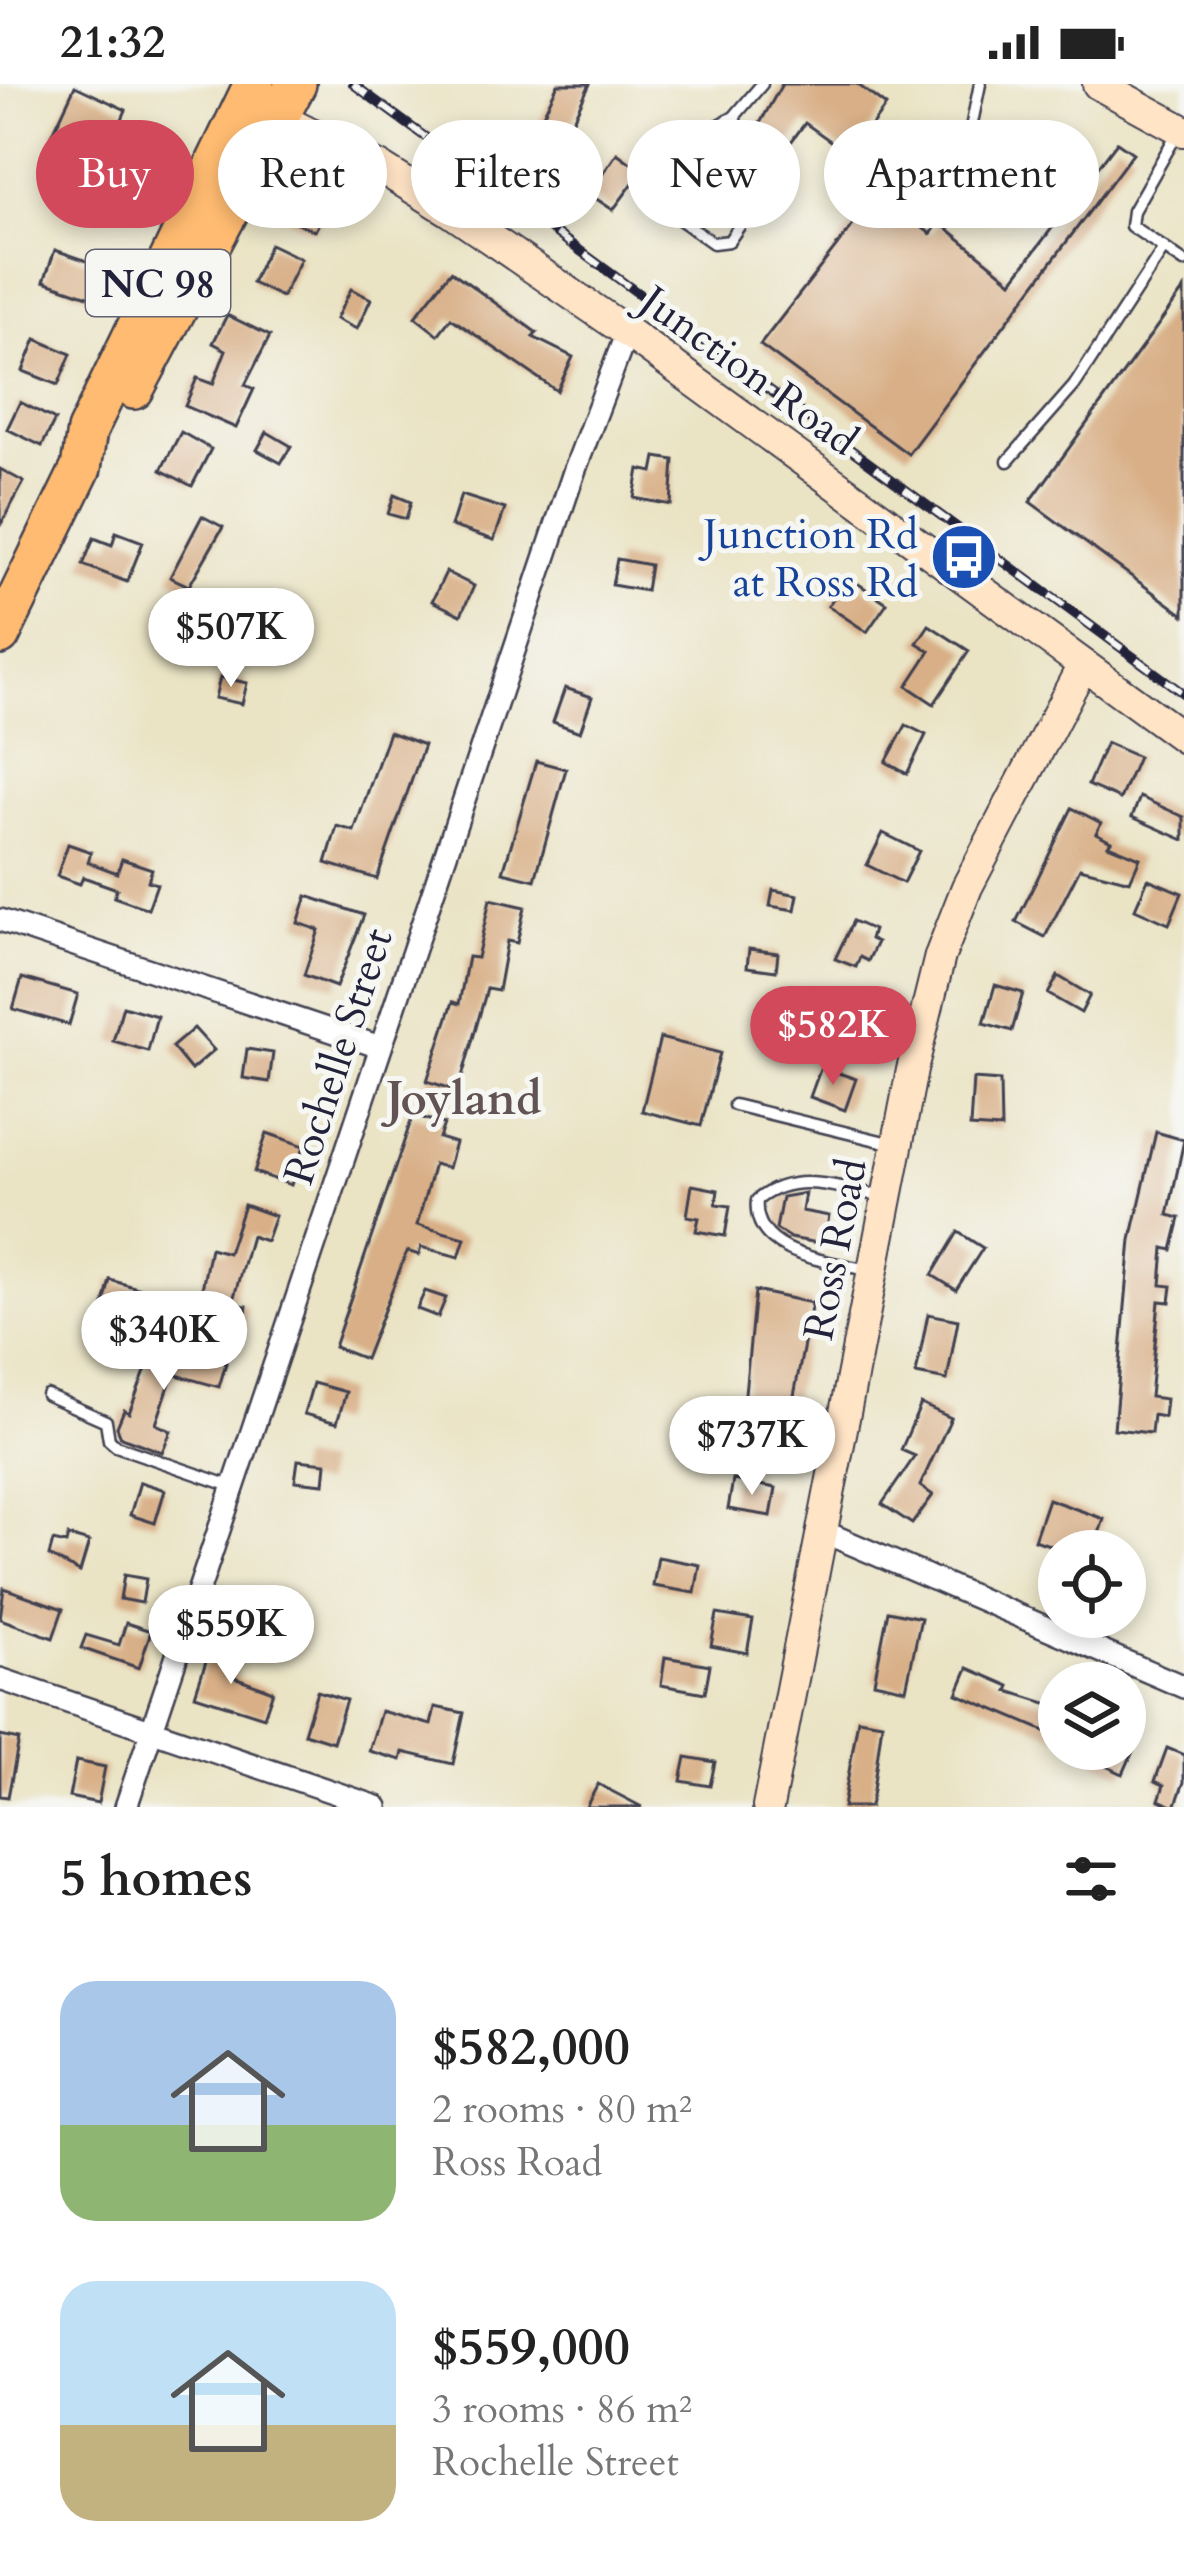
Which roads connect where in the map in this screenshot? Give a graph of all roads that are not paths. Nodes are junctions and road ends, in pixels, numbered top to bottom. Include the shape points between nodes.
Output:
1 (761, 84) edge
2 (980, 84) edge
3 (1098, 84) edge
4 (269, 97) edge
5 (734, 117) junction
6 (973, 120) edge
7 (1182, 130) edge
8 (1164, 248) junction
9 (1184, 262) edge
10 (627, 332) junction
11 (1008, 461) dead end
12 (0, 634) edge
13 (1083, 664) junction
14 (1184, 738) edge
15 (0, 920) edge
16 (380, 1047) junction
17 (734, 1105) dead end
18 (898, 1145) junction
19 (887, 1198) junction
20 (873, 1272) junction
21 (47, 1395) dead end
22 (234, 1487) junction
23 (822, 1531) junction
24 (0, 1679) edge
25 (1184, 1687) edge
26 (152, 1731) junction
27 (126, 1807) edge
28 (376, 1807) edge
29 (768, 1807) edge

1 - 5 lane
2 - 6 lane
3 - 7 street
4 - 10 street, Junction Road
4 - 12 highway, NC 98 via 87,431 81,468
5 - 5 lane via 710,130 657,203 713,244 729,241 770,181 747,154
7 - 8 lane via 1133,211 1131,226
8 - 9 lane
8 - 11 lane via 1074,386
10 - 13 street, Junction Road
10 - 16 street, Rochelle Street
13 - 14 street, Junction Road
13 - 18 street, Ross Road via 940,956
15 - 16 street
16 - 22 street, Rochelle Street
17 - 18 lane
18 - 19 street, Ross Road
19 - 20 street, Ross Road
19 - 20 lane via 803,1180 774,1186 757,1201 767,1237
20 - 23 street, Ross Road
21 - 22 lane via 106,1421 116,1446
22 - 26 street, Rochelle Street
23 - 25 street
23 - 29 street, Ross Road
24 - 26 street
26 - 27 street, Rochelle Street
26 - 28 street

